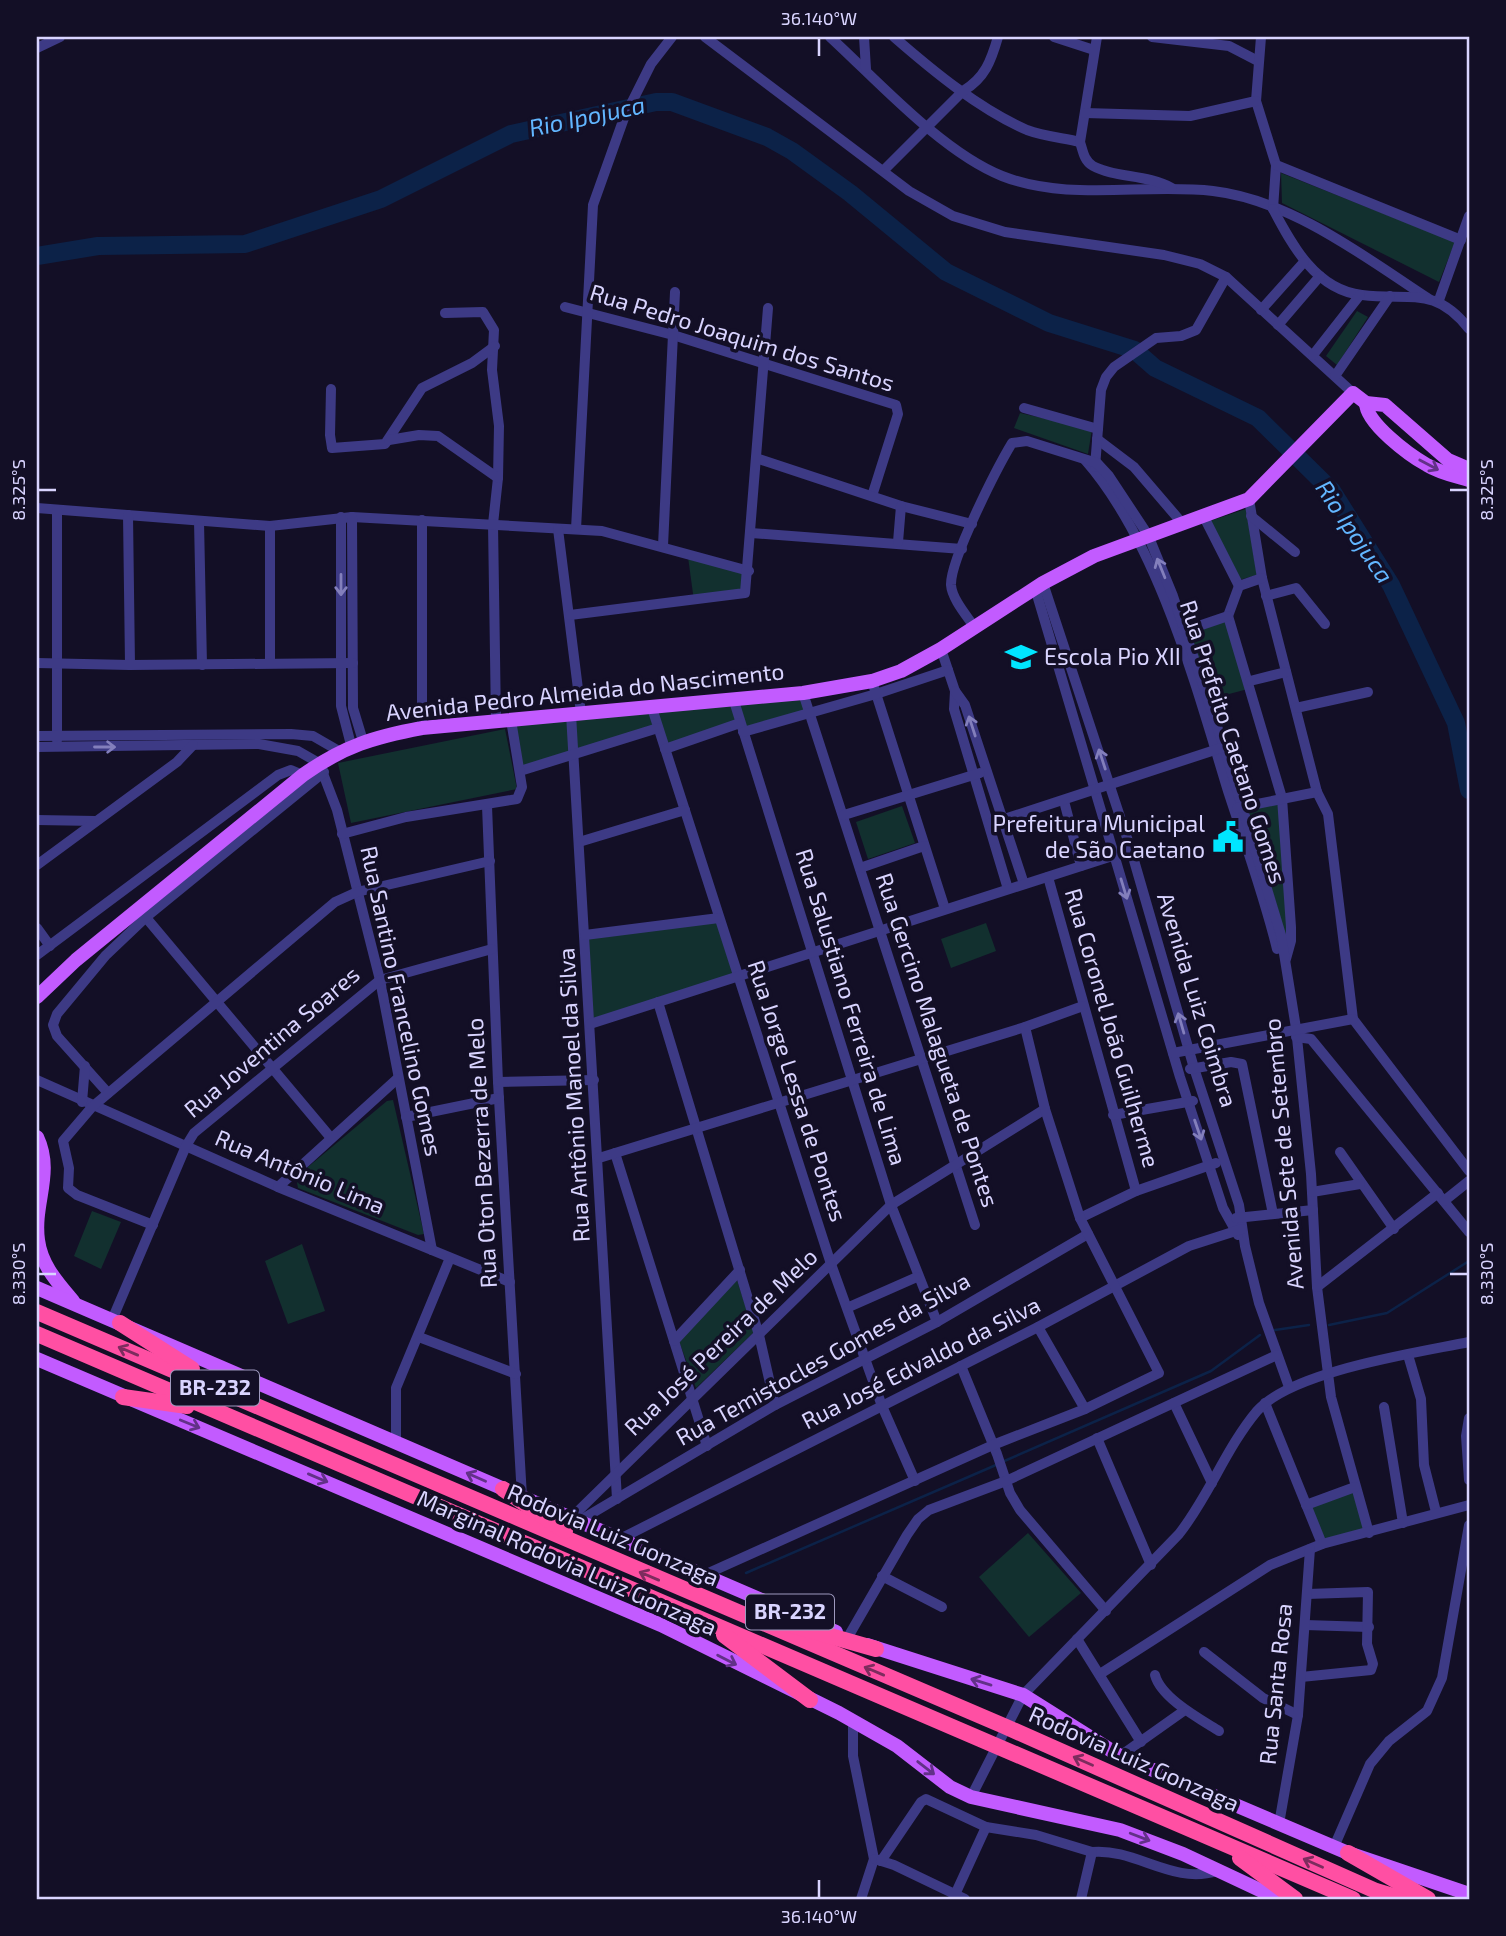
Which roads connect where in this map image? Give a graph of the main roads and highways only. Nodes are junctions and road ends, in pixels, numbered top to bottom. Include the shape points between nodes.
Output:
1 (1366, 403) junction
2 (1412, 429) junction
3 (1400, 445) junction
4 (1469, 470) edge
5 (1469, 480) edge
6 (37, 997) edge
7 (37, 1137) edge
8 (37, 1164) edge
9 (37, 1187) edge
10 (37, 1288) edge
11 (76, 1305) junction
12 (37, 1312) edge
13 (116, 1321) junction
14 (37, 1334) edge
15 (37, 1359) edge
16 (123, 1397) junction
17 (271, 1412) junction
18 (318, 1457) junction
19 (503, 1489) junction
20 (602, 1556) junction
21 (688, 1592) junction
22 (661, 1600) junction
23 (876, 1649) junction
24 (810, 1700) junction
25 (1148, 1810) junction
26 (1341, 1850) junction
27 (1469, 1894) edge
28 (1279, 1899) edge
29 (1295, 1899) edge
30 (1353, 1899) edge
31 (1403, 1899) edge
32 (1428, 1899) edge

1 - 2 main road via 1385,405
1 - 3 main road via 1371,421
1 - 6 main road, Avenida Pedro Almeida do Nascimento via 1353,393 1249,499 1104,551 874,687 422,728 351,746 322,768 303,775
2 - 3 main road
2 - 4 main road via 1448,460
3 -> 5 main road via 1429,467
7 - 11 main road via 46,1165 37,1224 40,1249 49,1271
8 - 9 main road
10 - 11 main road, BR-232
11 - 13 main road, BR-232
17 -> 12 highway, Rodovia Luiz Gonzaga / BR-232
13 - 17 highway
19 -> 13 main road, Marginal Rodovia Luiz Gonzaga / BR-232
14 - 18 highway, Rodovia Luiz Gonzaga / BR-232
15 - 16 main road, BR-232
16 - 18 highway via 183,1405 286,1449
16 -> 24 main road, Marginal Rodovia Luiz Gonzaga / BR-232 via 661,1625
17 - 20 highway, Rodovia Luiz Gonzaga / BR-232
18 - 22 highway, Rodovia Luiz Gonzaga / BR-232
19 - 20 highway
19 - 23 main road, Marginal Rodovia Luiz Gonzaga / BR-232
21 -> 20 highway, Rodovia Luiz Gonzaga / BR-232
21 - 23 highway
31 -> 21 highway, Rodovia Luiz Gonzaga / BR-232
22 - 24 highway via 728,1637
22 - 25 highway, Rodovia Luiz Gonzaga / BR-232
26 -> 23 main road, Marginal Rodovia Luiz Gonzaga / BR-232 via 1120,1756 1023,1695
24 -> 28 main road, Marginal Rodovia Luiz Gonzaga / BR-232 via 897,1746 950,1787 971,1797 1120,1830
25 - 29 highway via 1251,1865
25 - 30 highway, Rodovia Luiz Gonzaga / BR-232
26 - 27 main road, Marginal Rodovia Luiz Gonzaga / BR-232
26 - 32 highway

